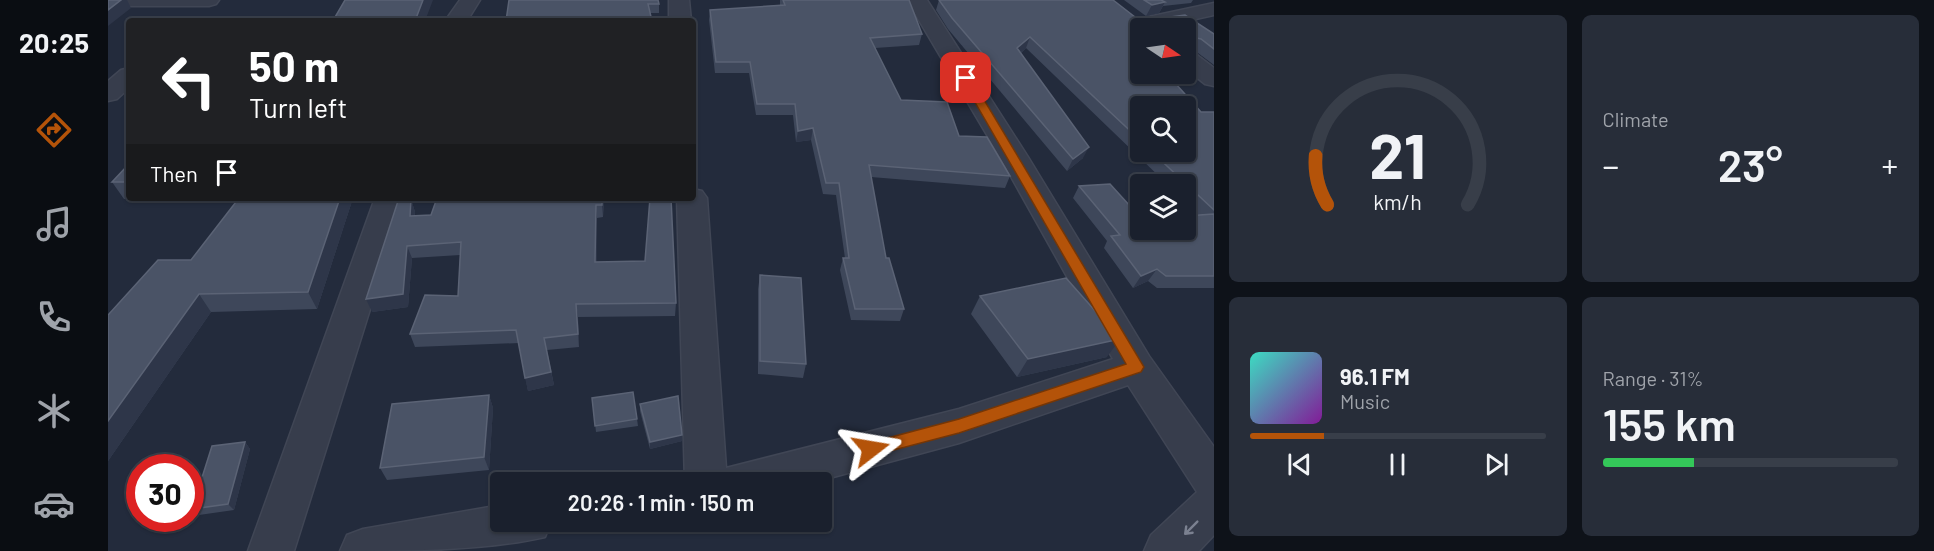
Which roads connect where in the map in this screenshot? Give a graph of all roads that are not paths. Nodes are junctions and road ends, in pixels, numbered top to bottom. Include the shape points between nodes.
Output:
1 (108, 0) edge
2 (209, 0) edge
3 (470, 0) edge
4 (679, 0) edge
5 (918, 0) edge
6 (1214, 9) edge
7 (190, 18) edge
8 (458, 18) edge
9 (680, 18) edge
10 (1161, 18) edge
11 (1196, 65) edge
12 (126, 78) edge
13 (1214, 79) edge
14 (108, 94) edge
15 (389, 201) edge
16 (692, 201) edge
17 (1136, 367) junction
18 (705, 472) edge
19 (781, 472) edge
20 (1214, 482) edge
21 (1214, 505) edge
22 (490, 529) edge
23 (271, 551) edge
24 (363, 551) edge
25 (1167, 551) edge

1 - 2 street
2 - 7 street
3 - 8 street
4 - 9 street
5 - 17 street
6 - 10 street
11 - 13 street
12 - 14 street
15 - 23 street
16 - 18 street
17 - 19 street via 959,426
17 - 20 street
21 -> 25 street
22 - 24 street

